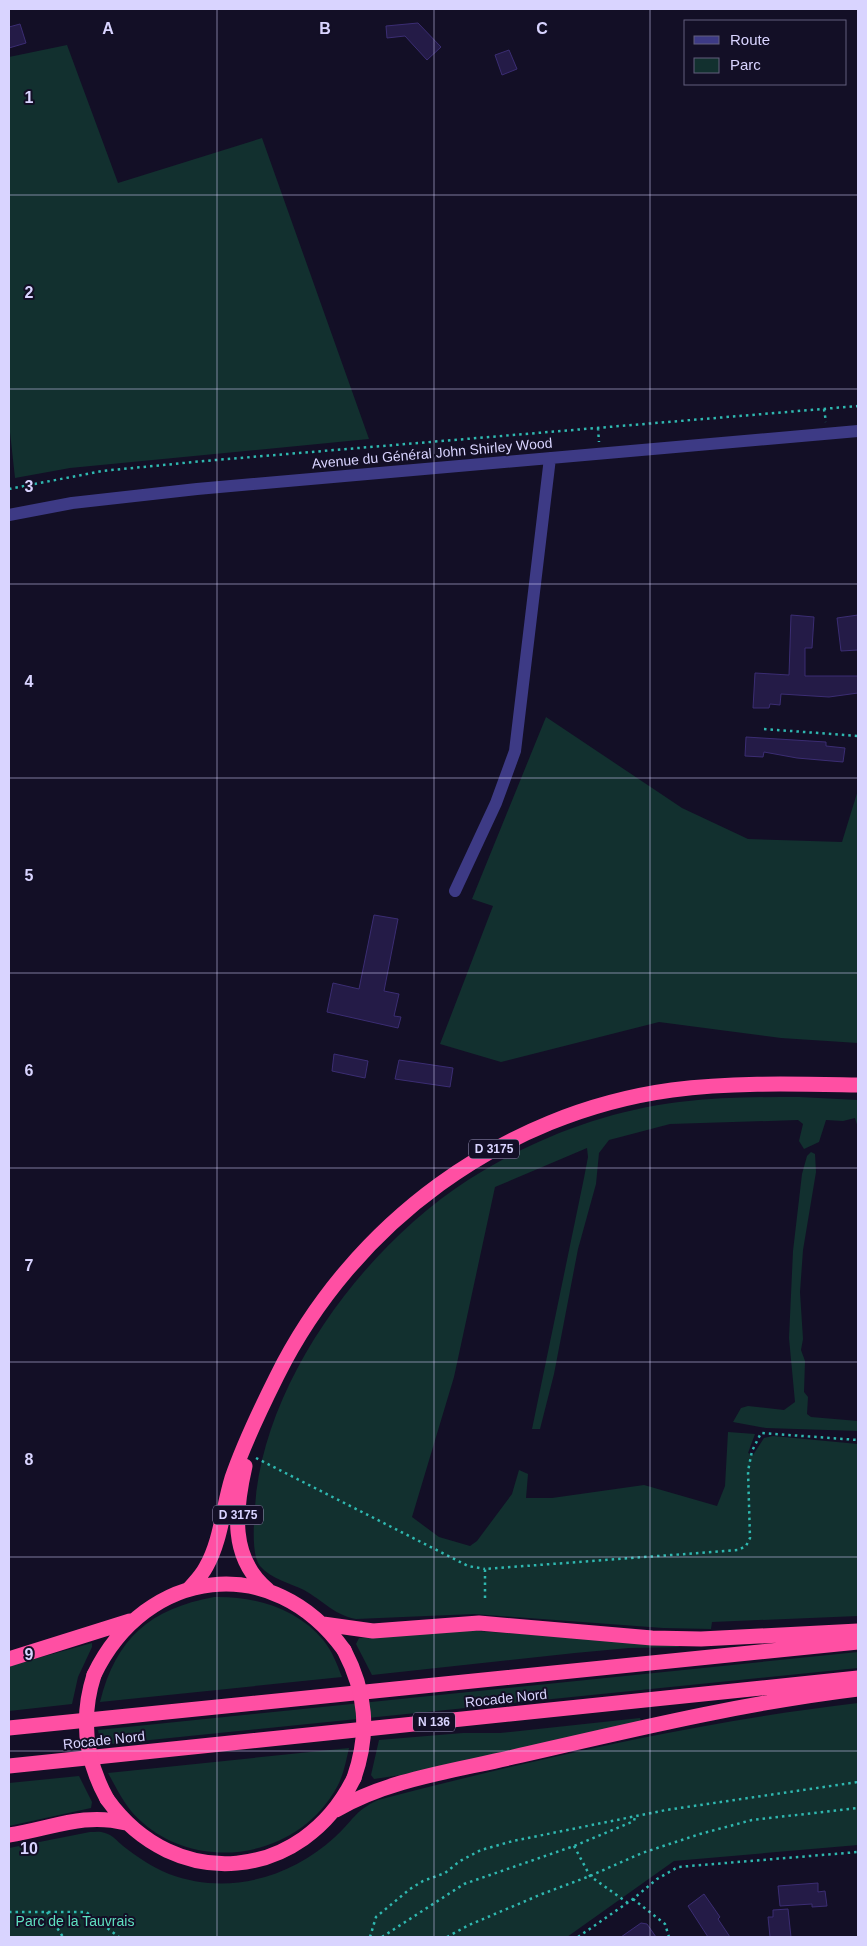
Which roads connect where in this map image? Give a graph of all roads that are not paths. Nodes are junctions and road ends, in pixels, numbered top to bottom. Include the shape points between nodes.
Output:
1 (858, 431) edge
2 (550, 458) junction
3 (9, 515) edge
4 (456, 891) dead end
5 (858, 1085) edge
6 (254, 1428) junction
7 (189, 1589) junction
8 (270, 1592) junction
9 (131, 1620) junction
10 (323, 1624) junction
11 (858, 1631) edge
12 (858, 1642) edge
13 (9, 1658) edge
14 (858, 1678) edge
15 (858, 1689) edge
16 (9, 1728) edge
17 (9, 1766) edge
18 (336, 1810) junction
19 (126, 1823) junction
20 (9, 1835) edge

1 - 2 street, Avenue du Général John Shirley Wood
2 - 3 street, Avenue du Général John Shirley Wood via 158,493
2 - 4 street via 515,751 496,803
5 - 6 highway, D 3175 via 724,1085 650,1094 572,1115 491,1151 408,1209 345,1272 321,1302 292,1348
6 - 7 highway via 233,1477 212,1555
6 - 8 highway, D 3175 via 239,1506 240,1546 249,1570
7 - 8 highway via 230,1585
7 - 9 highway
8 - 10 highway via 289,1600
9 - 13 highway
9 - 19 highway, bridge via 112,1643 94,1675 86,1706 86,1738 93,1770 107,1799
10 - 11 highway via 373,1630 479,1624 701,1639
10 - 18 highway, bridge via 344,1650 359,1684 364,1713 364,1741 354,1778
12 - 16 highway, Rocade Nord
14 - 17 highway, Rocade Nord / N 136
15 - 18 highway via 778,1700 630,1730 381,1789
18 - 19 highway via 290,1848 272,1856 234,1864 195,1861 176,1855 158,1847
19 - 20 highway via 110,1819 80,1819

